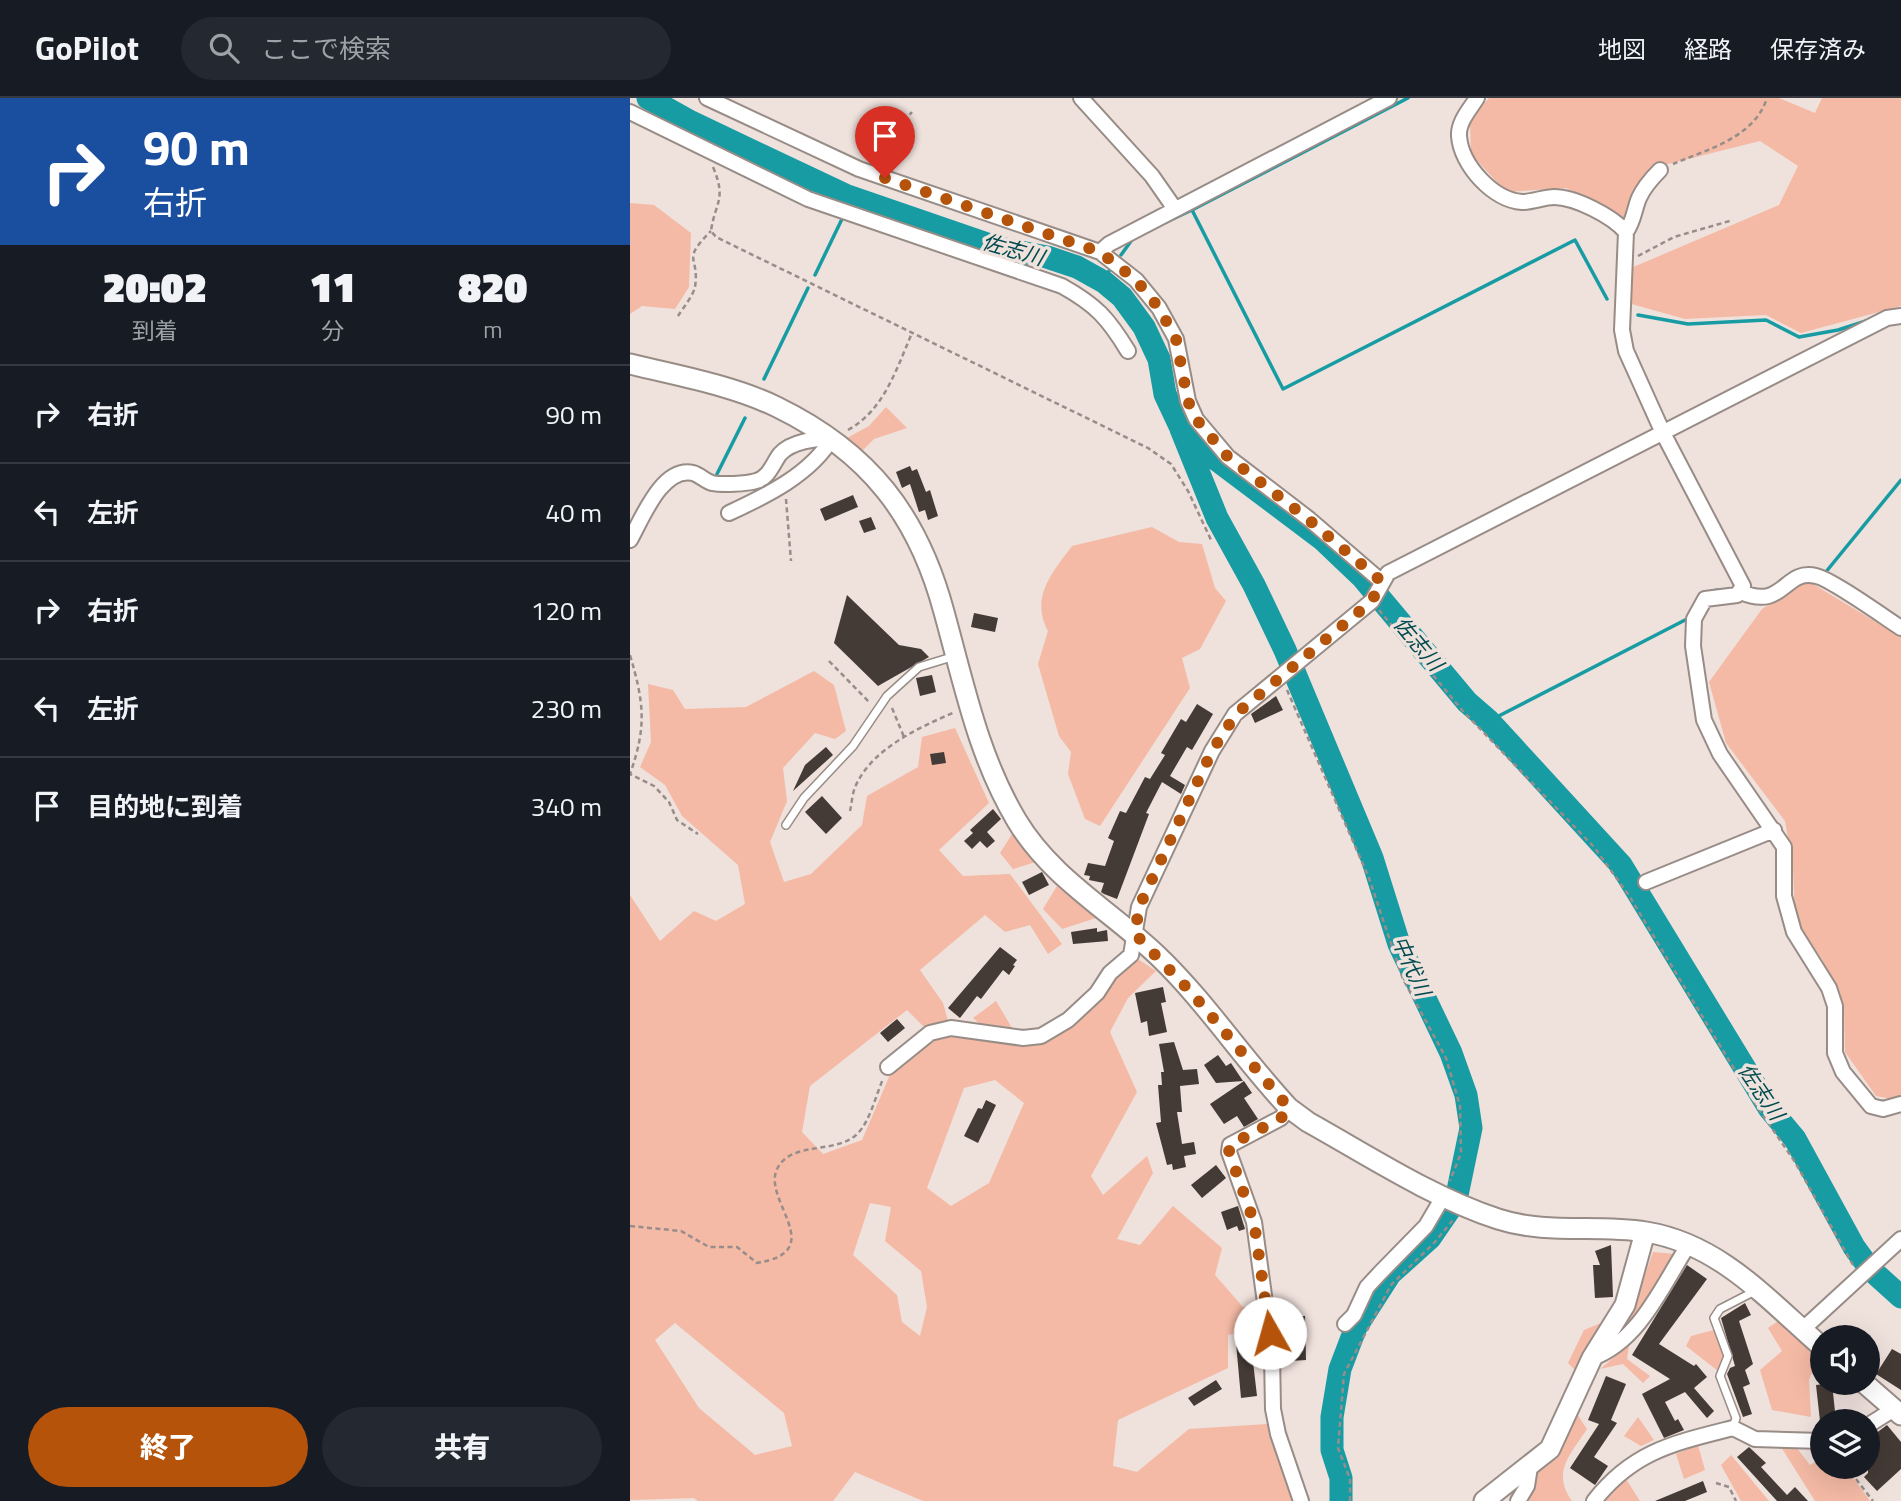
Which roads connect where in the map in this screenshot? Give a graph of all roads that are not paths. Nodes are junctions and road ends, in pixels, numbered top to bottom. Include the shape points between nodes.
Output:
1 (707, 98) edge
2 (1081, 98) edge
3 (1389, 98) edge
4 (1477, 98) edge
5 (630, 112) edge
6 (1660, 170) road end
7 (1175, 209) junction
8 (1626, 232) junction
9 (1100, 252) junction
10 (1901, 316) edge
11 (1128, 351) dead end
12 (630, 364) edge
13 (1663, 433) junction
14 (832, 438) junction
15 (729, 513) dead end
16 (630, 540) edge
17 (1381, 581) junction
18 (1741, 592) junction
19 (1901, 628) edge
20 (955, 656) junction
21 (786, 825) dead end
22 (1774, 830) junction
23 (1646, 882) dead end
24 (1135, 934) junction
25 (888, 1068) road end
26 (1901, 1104) edge
27 (1289, 1108) junction
28 (1443, 1197) junction
29 (1645, 1232) junction
30 (1901, 1239) edge
31 (1689, 1244) junction
32 (1759, 1289) junction
33 (1345, 1324) dead end
34 (1802, 1330) junction
35 (1810, 1337) edge
36 (1592, 1359) junction
37 (1878, 1395) edge
38 (1897, 1412) edge
39 (1880, 1420) edge
40 (1733, 1428) junction
41 (1810, 1441) edge
42 (1530, 1467) junction
43 (1301, 1501) edge
44 (1484, 1501) edge
45 (1518, 1501) edge
46 (1594, 1501) edge

1 - 9 street via 859,169
2 - 7 street via 1152,176
3 - 7 street
4 - 8 street via 1459,135 1466,162 1495,192 1521,202 1554,197 1573,200
5 - 11 street via 808,199 1062,286 1091,302 1110,320
6 - 8 street via 1644,190
7 - 9 street
8 - 13 street via 1622,330 1626,351
9 - 17 street via 1136,280 1159,308 1176,339 1196,419 1228,457
10 - 13 street via 1887,318
12 - 14 street via 730,389 776,406
13 - 17 street via 1388,573
13 - 18 street via 1742,581
14 - 15 street via 824,451 768,495
14 - 16 street via 813,439 788,449 757,481 713,483 692,473 675,475 663,486
14 - 20 street via 879,482 907,517 928,557
17 - 24 street via 1372,601 1236,714 1212,751 1139,907
18 - 19 street via 1758,599 1772,596 1799,576 1816,576
18 - 22 street via 1705,599 1695,620 1693,646 1704,720 1720,754
20 - 21 lane via 919,667 887,696 853,746 804,798
20 - 24 street via 993,777 1018,824 1051,865
22 - 23 street
22 - 26 street via 1784,847 1784,896 1794,932 1835,1006 1835,1053 1843,1072 1871,1106 1883,1109
24 - 25 street via 1131,955 1097,993 1068,1020 1041,1036 1023,1038 951,1028 930,1033
24 - 27 street
27 - 28 street
27 - 43 street via 1281,1118 1230,1145 1229,1152 1254,1222 1272,1354 1273,1409
28 - 29 street via 1500,1220 1545,1230
28 - 33 street via 1426,1226 1367,1287
29 - 31 street
29 - 36 street via 1625,1305
30 - 34 street
31 - 32 street
31 - 36 street via 1637,1325
32 - 34 street
32 - 40 lane via 1720,1309 1714,1318 1728,1356 1720,1376 1737,1418
34 - 35 street
36 - 42 street via 1550,1449
37 - 38 street
38 - 39 street
40 - 41 street via 1755,1439
40 - 46 street via 1638,1458 1612,1478
42 - 44 street
42 - 45 street

